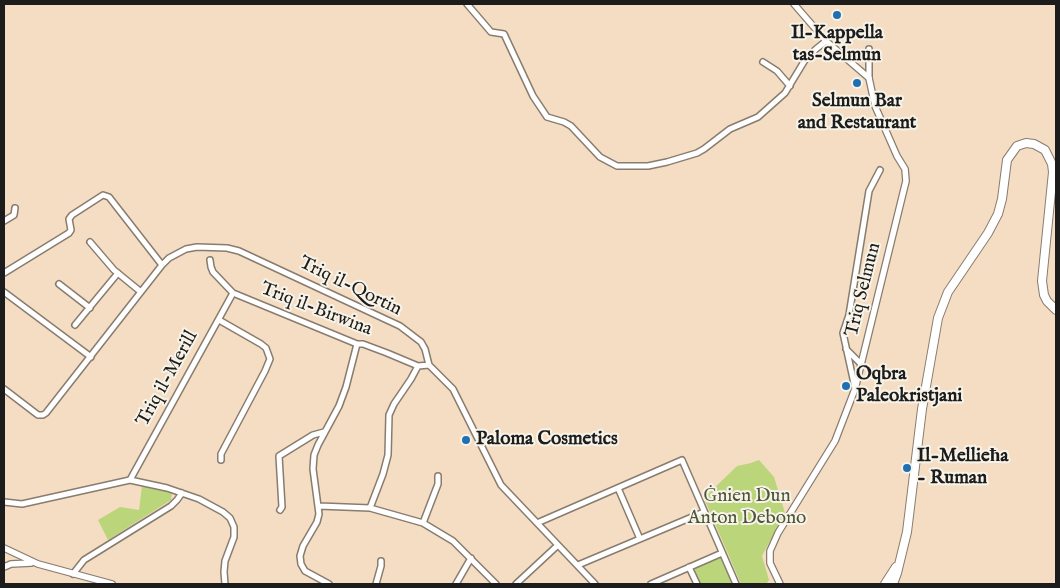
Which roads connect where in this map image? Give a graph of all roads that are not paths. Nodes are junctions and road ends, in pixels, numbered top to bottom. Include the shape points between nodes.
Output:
1 (467, 4) edge
2 (794, 4) edge
3 (826, 41) junction
4 (869, 49) dead end
5 (763, 62) dead end
6 (869, 78) junction
7 (790, 86) junction
8 (880, 170) dead end
9 (16, 208) dead end
10 (4, 221) edge
11 (90, 242) dead end
12 (210, 260) dead end
13 (162, 265) junction
14 (4, 273) edge
15 (118, 273) junction
16 (59, 284) dead end
17 (4, 292) edge
18 (141, 292) junction
19 (233, 293) junction
20 (90, 308) junction
21 (1056, 310) edge
22 (219, 320) junction
23 (75, 326) dead end
24 (357, 344) junction
25 (846, 349) junction
26 (91, 358) junction
27 (861, 364) junction
28 (429, 365) junction
29 (418, 366) junction
30 (411, 379) junction
31 (855, 389) junction
32 (4, 390) edge
33 (324, 432) junction
34 (221, 460) dead end
35 (438, 476) dead end
36 (130, 480) junction
37 (618, 488) junction
38 (182, 493) junction
39 (4, 502) edge
40 (319, 506) junction
41 (370, 508) junction
42 (280, 510) dead end
43 (704, 512) junction
44 (537, 522) junction
45 (423, 523) junction
46 (640, 539) junction
47 (558, 545) junction
48 (4, 548) edge
49 (722, 553) junction
50 (14, 554) junction
51 (4, 556) edge
52 (901, 557) junction
53 (471, 558) junction
54 (381, 561) dead end
55 (17, 563) junction
56 (38, 564) junction
57 (578, 565) junction
58 (4, 567) edge
59 (689, 567) junction
60 (74, 574) junction
61 (112, 584) edge
62 (225, 584) edge
63 (329, 584) edge
64 (376, 584) edge
65 (456, 584) edge
66 (496, 584) edge
67 (516, 584) edge
68 (595, 584) edge
69 (650, 584) edge
70 (697, 584) edge
71 (736, 584) edge
72 (780, 584) edge
73 (885, 584) edge
74 (893, 584) edge

1 - 7 street via 491,32 504,34 533,96 547,117 571,126 600,157 617,166 648,166 697,153 730,129 758,117
2 - 3 street
3 - 6 street
3 - 7 street via 805,60
4 - 6 street, Triq Selmun
5 - 7 street via 777,71
6 - 27 street, Triq Selmun via 876,106 905,169 906,181
8 - 25 street via 869,192 849,315 843,333
9 - 10 street via 14,215
11 - 15 street
12 - 19 street, Triq il-Birwina via 213,272
13 - 14 street via 108,196 102,195 72,215 69,233
13 - 18 street, Triq il-Qortin
13 - 28 street, Triq il-Qortin via 186,249 197,247 239,251 400,326 420,342
15 - 18 street
15 - 20 street
16 - 20 street
17 - 26 street
18 - 26 street, Triq il-Qortin
19 - 22 street, Triq il-Merill
19 - 24 street, Triq il-Birwina
20 - 23 street
21 - 52 main road via 1047,301 1042,281 1052,164 1044,150 1026,143 1018,146 1006,160 998,214 948,292 939,313
22 - 34 street via 261,344 270,359 221,454
22 - 36 street, Triq il-Merill
24 - 29 street, Triq il-Birwina
24 - 33 street via 339,406
25 - 27 street
25 - 31 street
26 - 32 street, Triq il-Qortin via 46,414 38,415
27 - 31 street, Triq Selmun
28 - 29 street, Triq il-Birwina
28 - 30 street
28 - 44 street, Triq il-Qortin via 453,389 501,485
29 - 30 street
30 - 41 street via 389,415 388,455
31 - 72 street, Triq Selmun via 835,441 773,544 770,563
33 - 40 street via 314,455
33 - 42 street via 313,435 279,456
35 - 45 street
36 - 38 street
36 - 39 street via 22,504
37 - 43 street via 682,460
37 - 44 street
37 - 46 street
38 - 60 street via 170,506 84,560
38 - 62 street via 208,502 230,518 234,537 225,561
40 - 41 street
40 - 63 street via 317,522 302,551 301,564 305,571
41 - 45 street
43 - 46 street
43 - 49 street
44 - 47 street, Triq il-Qortin
45 - 53 street via 453,541
46 - 57 street
47 - 57 street, Triq il-Qortin
47 - 67 street
48 - 50 street
49 - 59 street
49 - 71 street
50 - 51 street
50 - 55 street
50 - 56 street
52 - 73 main road
52 - 74 main road
53 - 65 street
53 - 66 street
54 - 64 street
55 - 56 street
55 - 58 street
56 - 60 street
57 - 68 street, Triq il-Qortin
59 - 69 street
59 - 70 street
60 - 61 street

